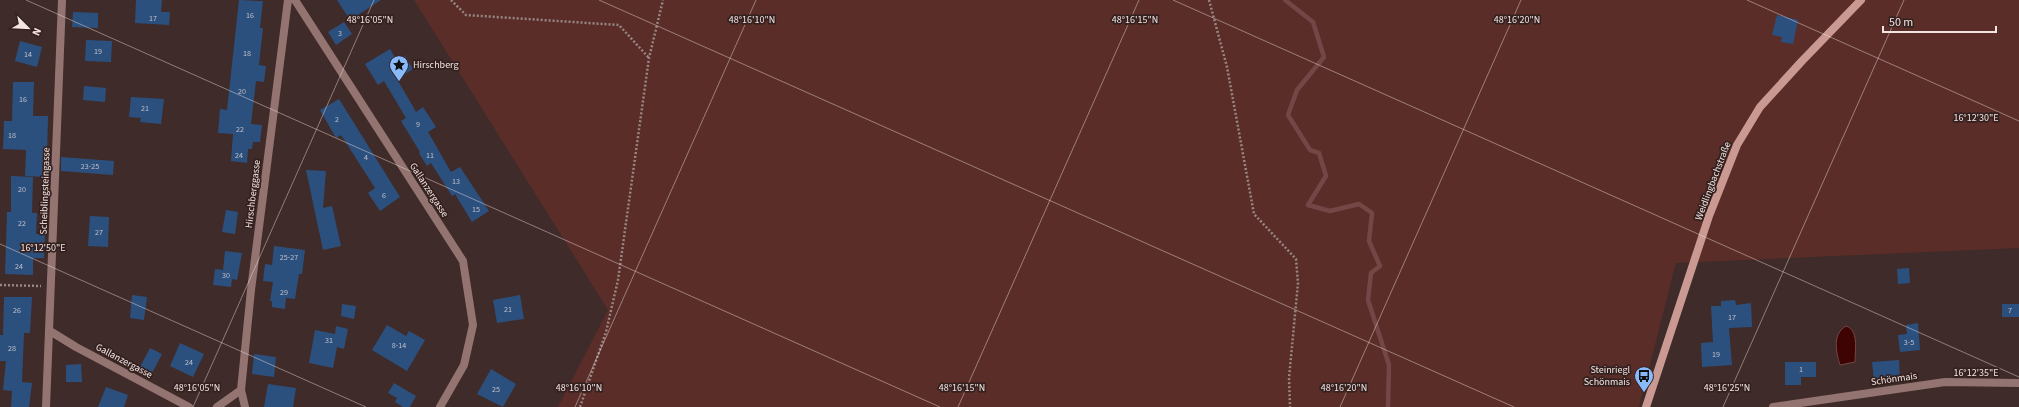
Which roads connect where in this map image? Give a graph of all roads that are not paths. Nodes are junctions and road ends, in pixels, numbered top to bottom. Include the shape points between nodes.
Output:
1 (62, 0) edge
2 (288, 0) edge
3 (295, 0) edge
4 (1861, 0) edge
5 (50, 331) junction
6 (2019, 383) edge
7 (241, 390) junction
8 (46, 407) edge
9 (189, 407) edge
10 (217, 407) edge
11 (245, 407) edge
12 (440, 407) edge
13 (1646, 407) edge
14 (1773, 407) edge

1 - 5 street, Scheiblingsteingasse
2 - 7 street, Hirschberggasse
3 - 12 street, Gallanzergasse via 463,261 473,325 464,365
4 - 13 main road, Weidlingbachstraße via 1760,107 1737,145 1709,216
5 - 8 street, Scheiblingsteingasse
5 - 9 street, Gallanzergasse
6 - 14 street, Schönmais via 1945,382
7 - 10 street
7 - 11 street, Hirschberggasse

